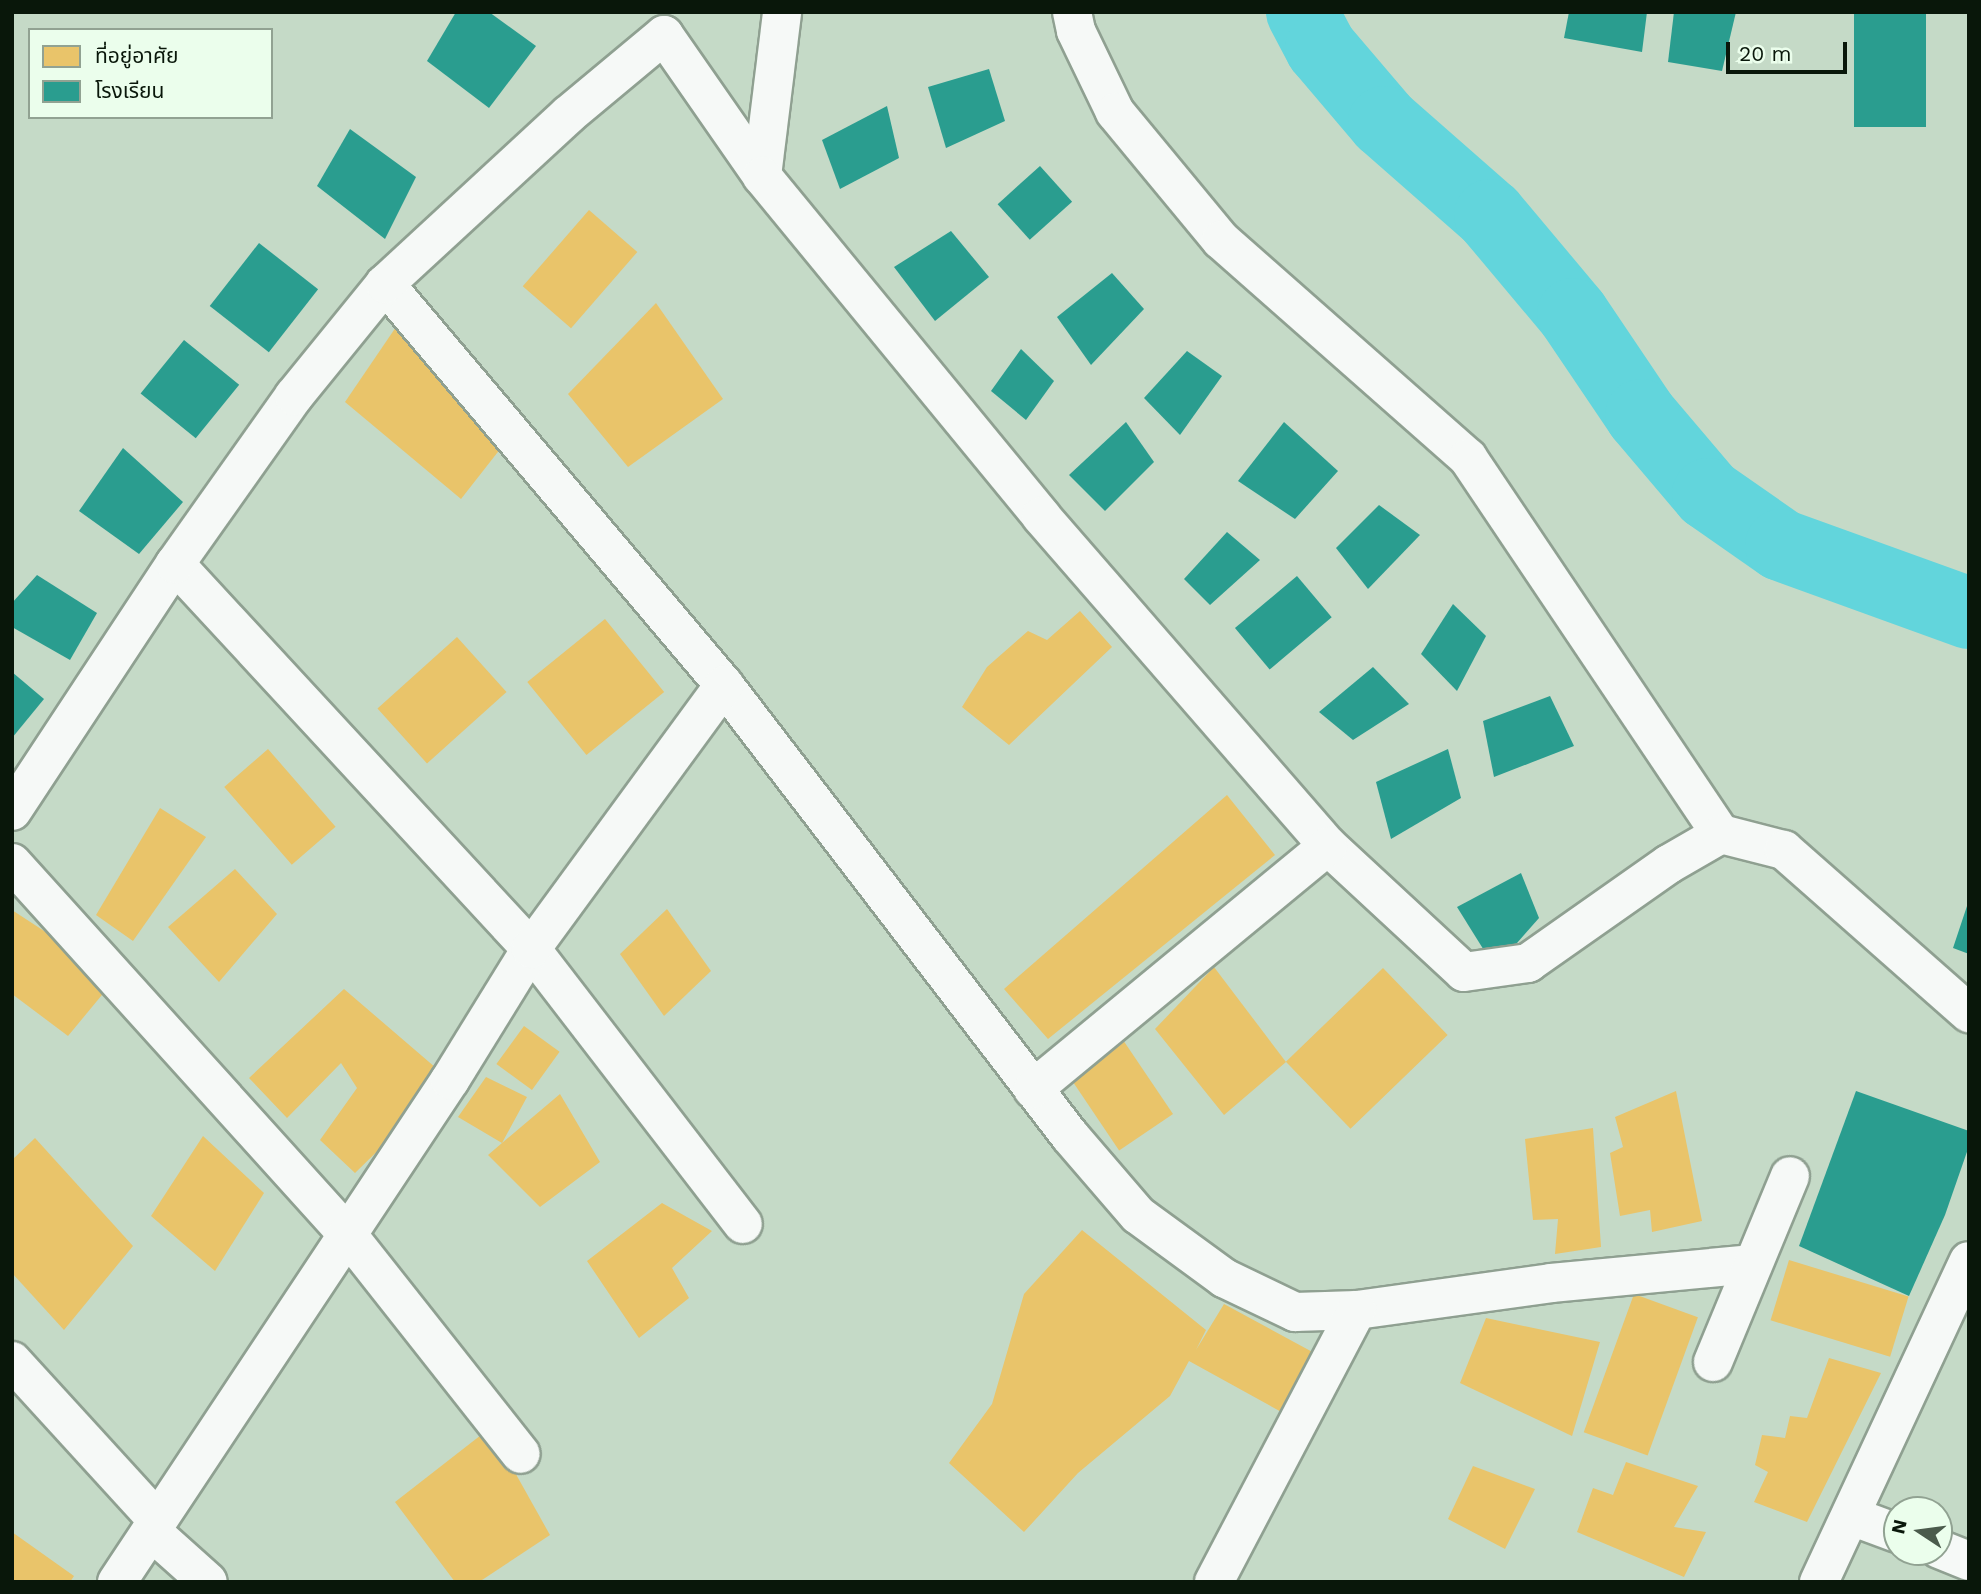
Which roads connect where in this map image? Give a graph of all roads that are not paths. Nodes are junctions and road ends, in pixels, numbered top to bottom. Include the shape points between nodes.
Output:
1 (782, 12) edge
2 (1072, 12) edge
3 (658, 24) edge
4 (762, 176) junction
5 (385, 284) junction
6 (175, 564) junction
7 (724, 685) junction
8 (12, 811) edge
9 (1721, 834) junction
10 (1328, 846) junction
11 (12, 863) edge
12 (531, 949) junction
13 (1969, 1013) edge
14 (1033, 1089) junction
15 (1790, 1176) dead end
16 (743, 1224) dead end
17 (347, 1234) junction
18 (1969, 1261) edge
19 (1753, 1264) junction
20 (1357, 1310) junction
21 (12, 1361) edge
22 (1713, 1362) dead end
23 (521, 1454) dead end
24 (1851, 1516) junction
25 (154, 1526) junction
26 (1883, 1529) edge
27 (117, 1582) edge
28 (208, 1582) edge
29 (1214, 1582) edge
30 (1819, 1582) edge

1 - 4 street
2 - 9 street via 1076,31 1115,112 1221,240 1468,458
3 - 4 street
3 - 5 street
4 - 10 street via 1041,516
5 - 6 street via 294,396
5 - 7 street
6 - 8 street
6 - 12 street
7 - 12 street
7 - 14 street
9 - 10 street via 1669,863 1528,963 1464,972
9 - 13 street via 1784,850
10 - 14 street
11 - 17 street
12 - 16 street
12 - 17 street
14 - 20 street via 1138,1215 1224,1278 1295,1311
15 - 19 street
17 - 23 street
17 - 25 street
18 - 24 street
19 - 20 street via 1551,1283
19 - 22 street
20 - 29 street
21 - 25 street
24 - 26 street
24 - 30 street
25 - 27 street
25 - 28 street

